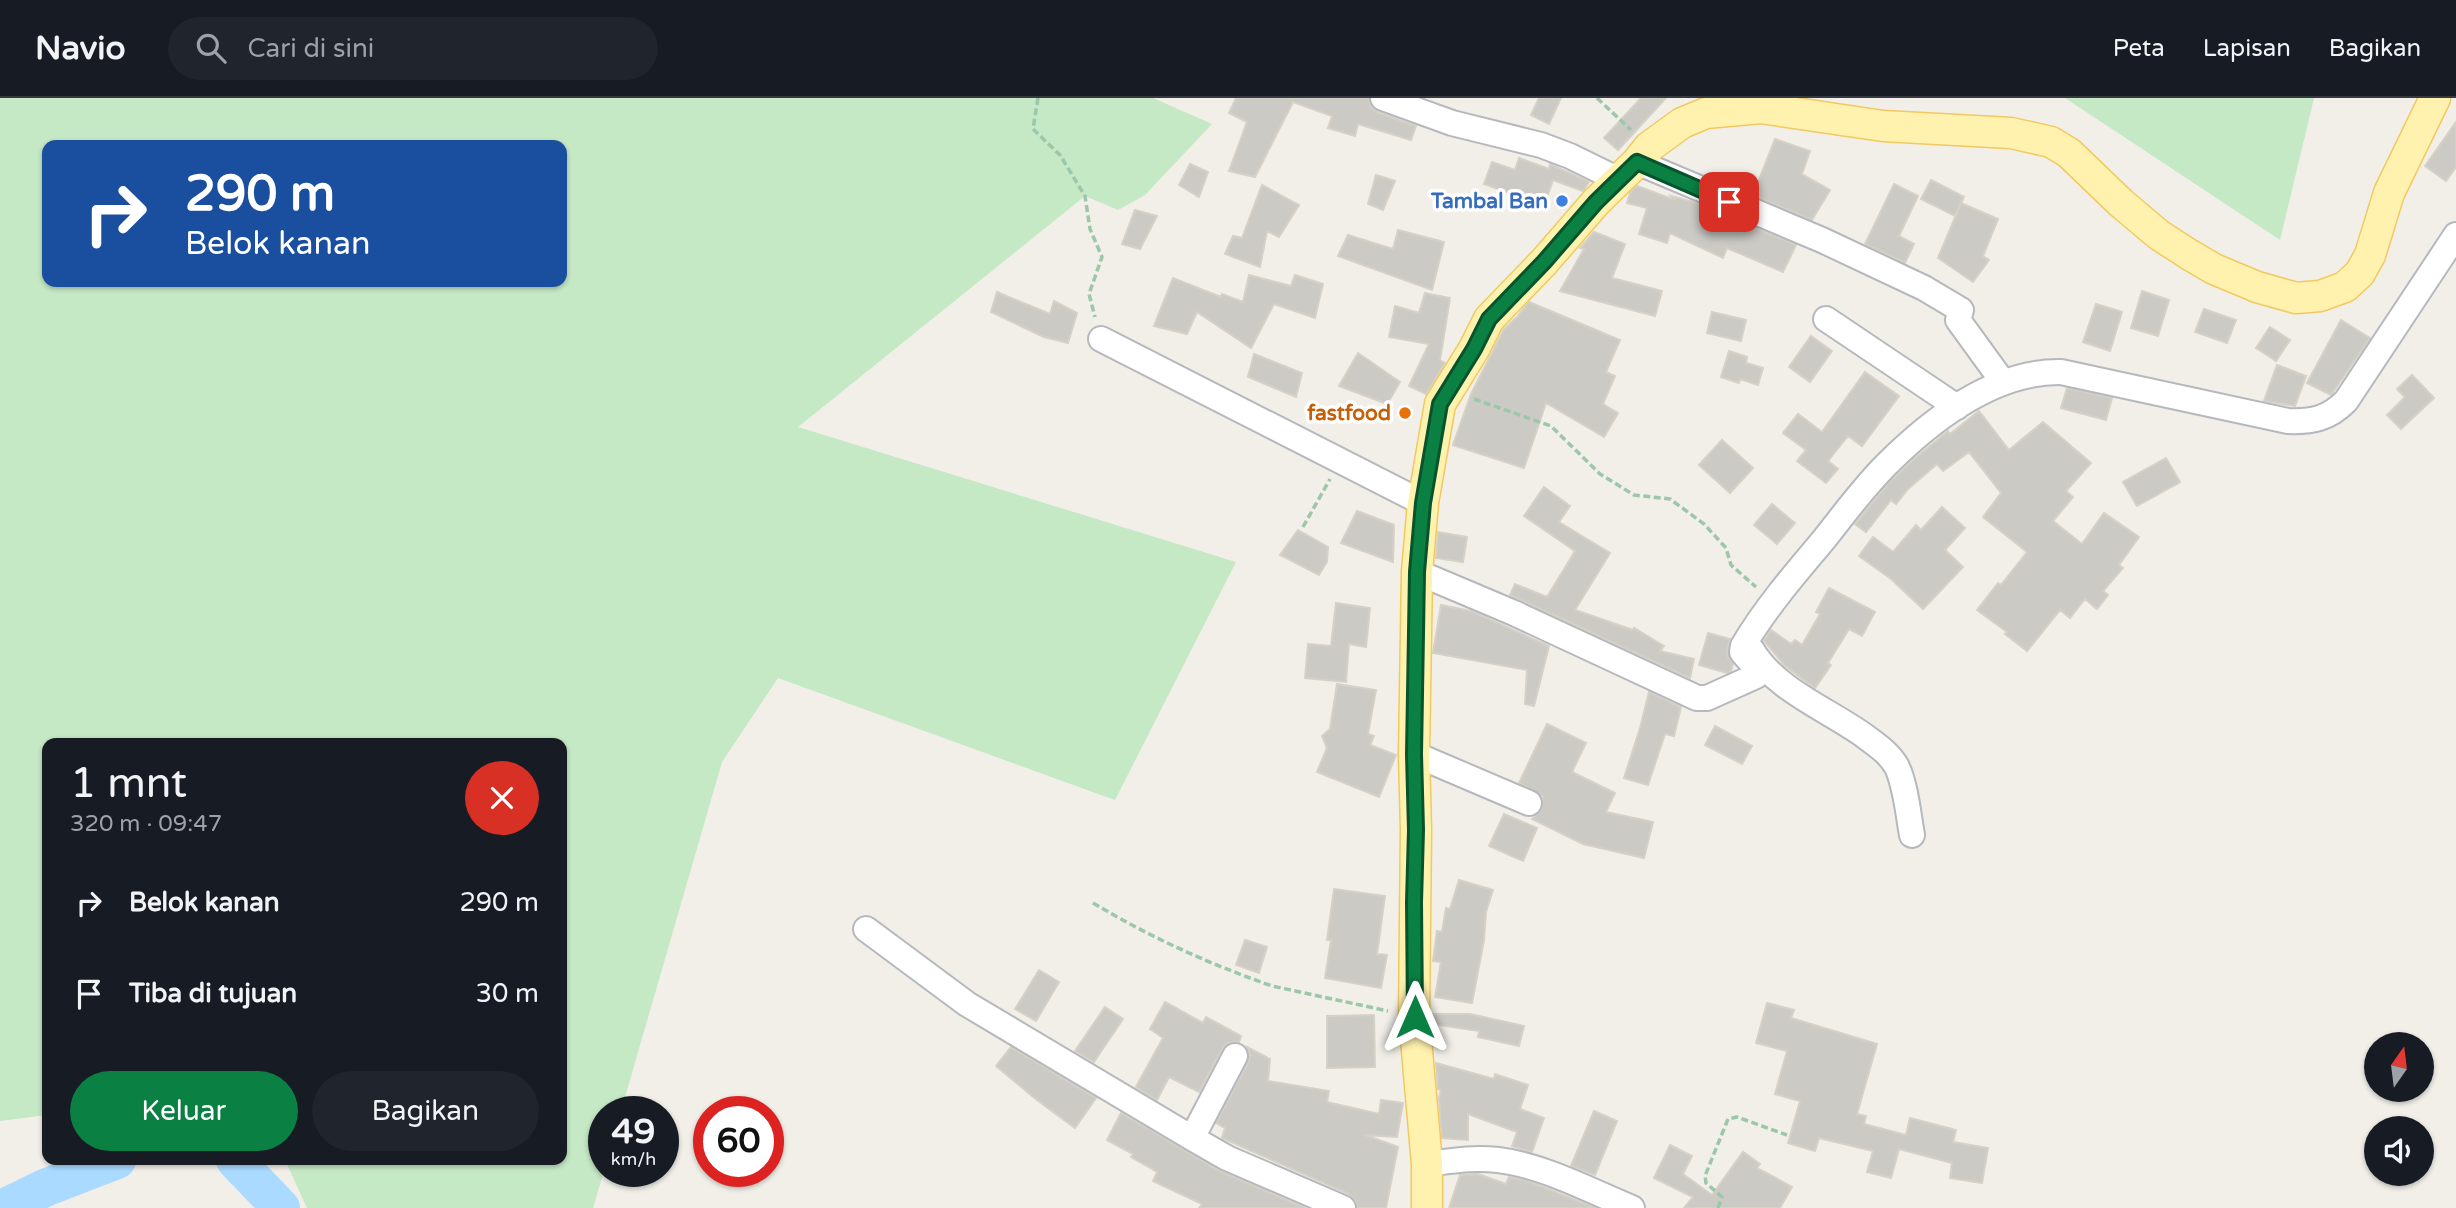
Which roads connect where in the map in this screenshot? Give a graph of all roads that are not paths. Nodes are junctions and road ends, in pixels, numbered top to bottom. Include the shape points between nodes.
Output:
1 (1383, 98) edge
2 (2435, 98) edge
3 (1732, 104) edge
4 (1635, 163) junction
5 (2456, 235) edge
6 (1825, 319) dead end
7 (1101, 339) road end
8 (2003, 382) junction
9 (1957, 407) junction
10 (1423, 503) junction
11 (1417, 572) junction
12 (1750, 634) junction
13 (1414, 754) junction
14 (1529, 803) dead end
15 (1912, 835) dead end
16 (866, 929) dead end
17 (1235, 1056) dead end
18 (1192, 1139) junction
19 (1427, 1164) junction
20 (1343, 1208) edge
21 (1427, 1208) edge
22 (1632, 1208) edge

1 - 4 street via 1570,156
2 - 3 main road via 2400,167 2360,273 2345,287 2296,298 2234,279 2190,255 2159,235 2051,142 2011,133 1839,121
3 - 4 main road via 1682,123
4 - 8 street via 1822,240 1935,293 1961,310 1958,320
4 - 10 main road via 1489,319 1440,404
5 - 8 street via 2346,401 2322,419 2288,421 2061,372 2040,371
6 - 9 street
7 - 10 street
8 - 9 street
9 - 12 street via 1886,465
10 - 11 main road
11 - 12 street via 1702,699 1756,676 1757,669 1742,652
11 - 13 main road
12 - 15 street via 1752,652 1769,670 1889,755 1898,768
13 - 14 street
13 - 19 main road via 1415,1017
16 - 18 street via 967,1004
17 - 18 street
18 - 20 street
19 - 21 main road
19 - 22 street via 1500,1160 1533,1168

